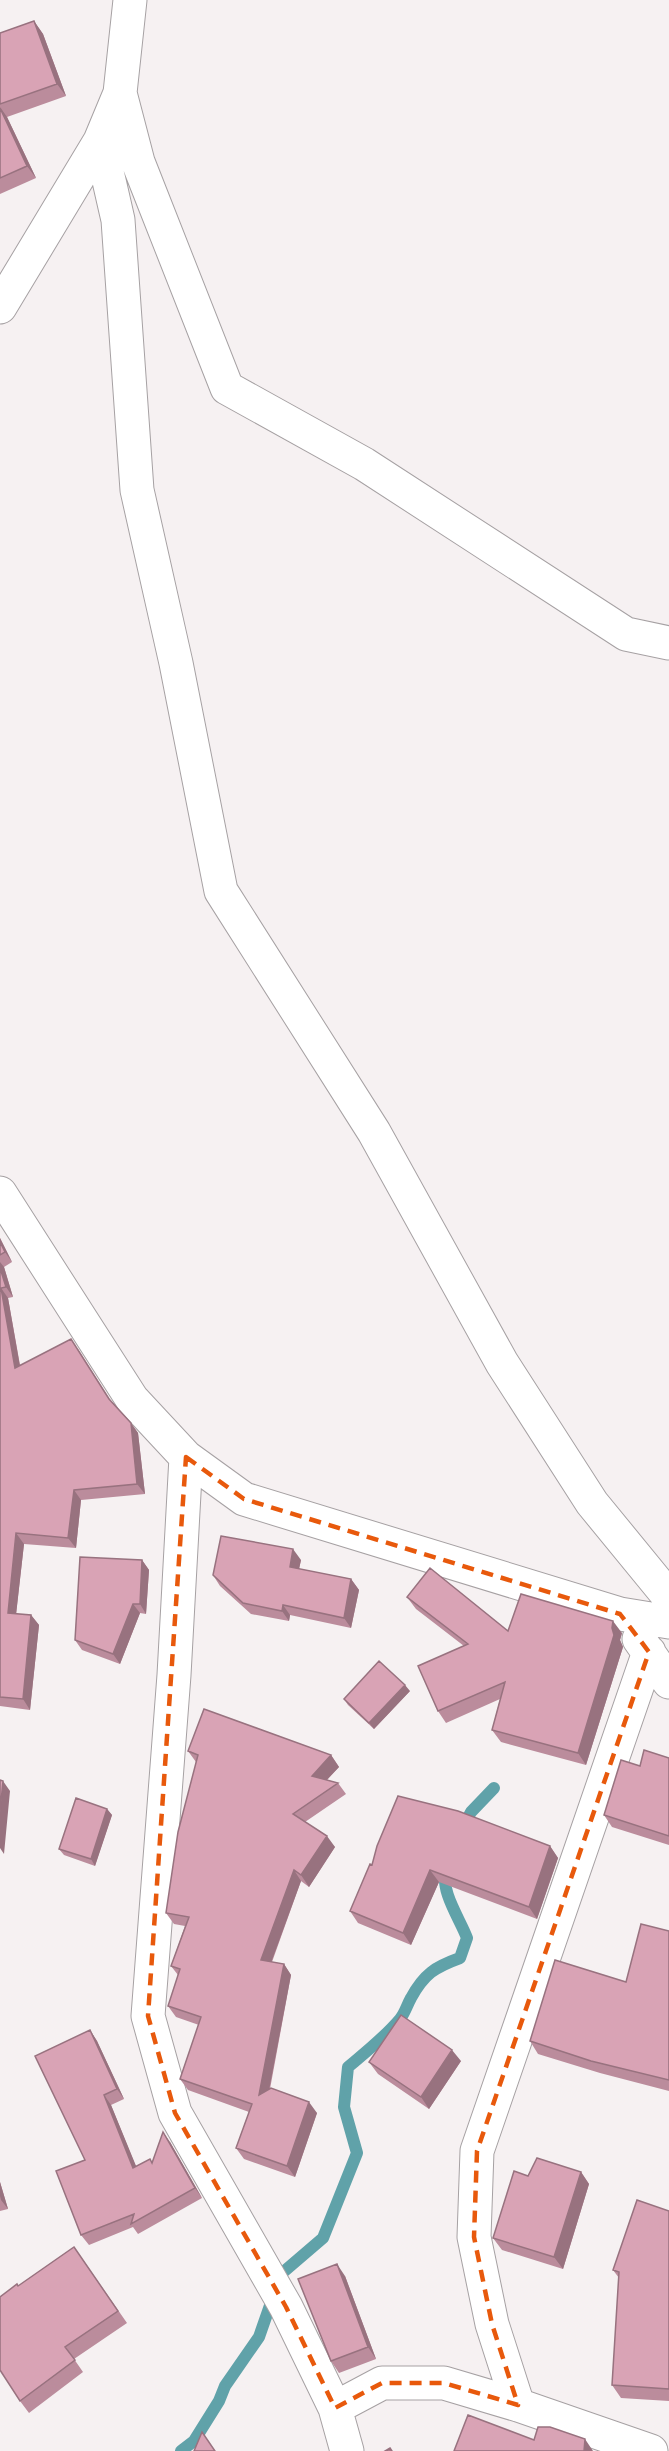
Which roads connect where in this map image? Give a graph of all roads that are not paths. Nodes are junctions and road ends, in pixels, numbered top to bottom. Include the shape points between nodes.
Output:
1 (129, 0) edge
2 (120, 93) junction
3 (100, 141) junction
4 (0, 307) edge
5 (669, 643) edge
6 (0, 1193) edge
7 (186, 1457) junction
8 (669, 1597) edge
9 (620, 1614) junction
10 (669, 1622) edge
11 (648, 1652) junction
12 (669, 1682) edge
13 (518, 2405) junction
14 (335, 2408) junction
15 (347, 2451) edge
16 (651, 2451) edge

1 - 2 street
2 - 3 street
2 - 5 street via 138,162 227,388 364,464 626,634
3 - 4 street
3 - 8 street via 118,220 137,490 221,891 374,1132 502,1363 592,1503
6 - 7 street via 132,1399
7 - 9 street via 244,1499
7 - 14 street via 148,2016 175,2113 286,2307
9 - 10 street
9 - 11 street
11 - 12 street
11 - 13 street via 477,2151 474,2237 492,2324
13 - 14 street via 444,2383 382,2382
13 - 16 street
14 - 15 street

